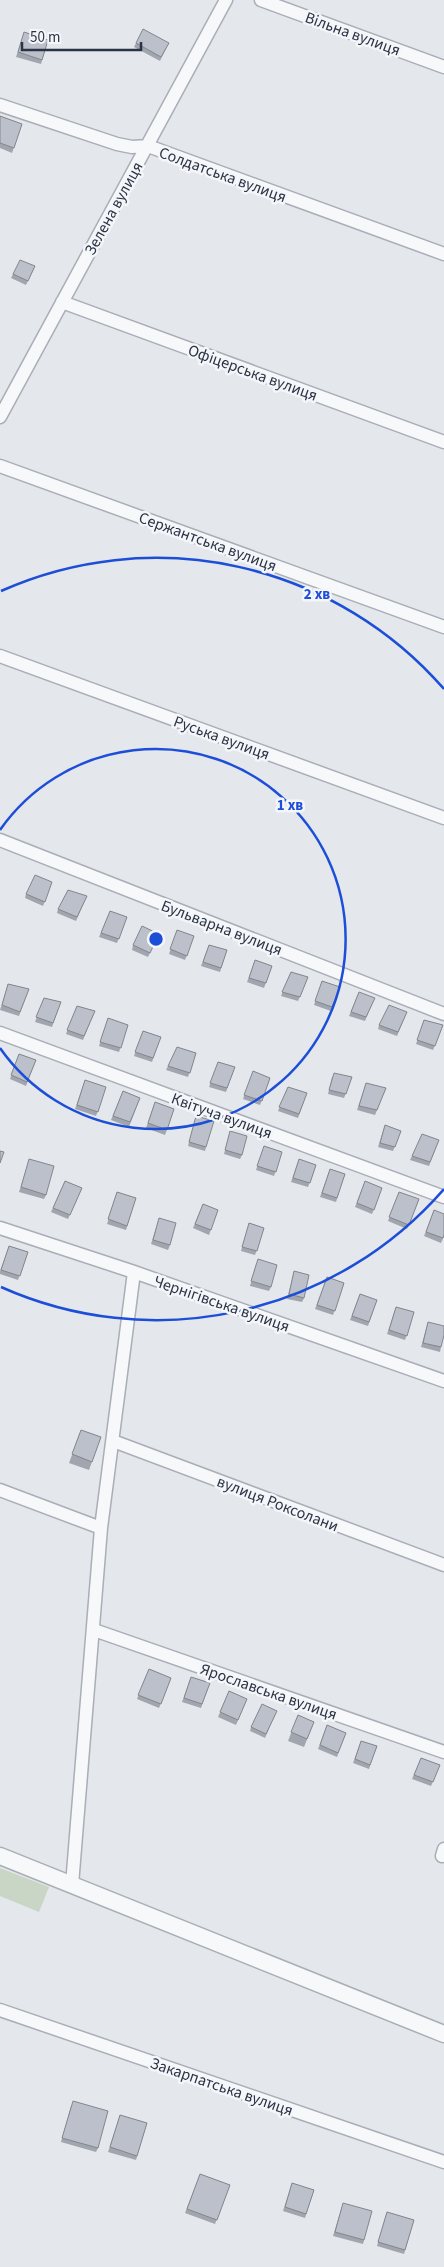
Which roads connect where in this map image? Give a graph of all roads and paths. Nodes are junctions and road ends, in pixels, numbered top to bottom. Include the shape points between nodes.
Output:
1 (226, 0) edge
2 (261, 0) edge
3 (444, 66) edge
4 (0, 105) edge
5 (148, 146) junction
6 (444, 254) edge
7 (62, 302) junction
8 (0, 417) edge
9 (444, 442) edge
10 (0, 466) edge
11 (444, 627) edge
12 (0, 656) edge
13 (444, 818) edge
14 (0, 840) edge
15 (444, 1014) edge
16 (0, 1033) edge
17 (444, 1197) edge
18 (0, 1228) edge
19 (134, 1272) junction
20 (444, 1381) edge
21 (113, 1441) junction
22 (0, 1490) edge
23 (100, 1528) junction
24 (444, 1565) edge
25 (94, 1630) junction
26 (444, 1752) edge
27 (0, 1856) edge
28 (72, 1885) junction
29 (0, 2010) edge
30 (444, 2034) edge
31 (444, 2162) edge

1 - 5 street, Зелена вулиця
2 - 3 street, Вільна вулиця
4 - 5 street, Солдатська вулиця via 117,144
5 - 6 street, Солдатська вулиця
5 - 7 street, Зелена вулиця
7 - 8 street, Зелена вулиця
7 - 9 street, Офіцерська вулиця
10 - 11 street, Сержантська вулиця
12 - 13 street, Руська вулиця
14 - 15 street, Бульварна вулиця
16 - 17 street, Квітуча вулиця
18 - 19 street, Чернігівська вулиця
19 - 20 street, Чернігівська вулиця
19 - 21 street
21 - 23 street
21 - 24 street, вулиця Роксолани
22 - 23 street
23 - 25 street
25 - 26 street, Ярославська вулиця
25 - 28 street
27 - 28 street
28 - 30 street
29 - 31 street, Закарпатська вулиця

